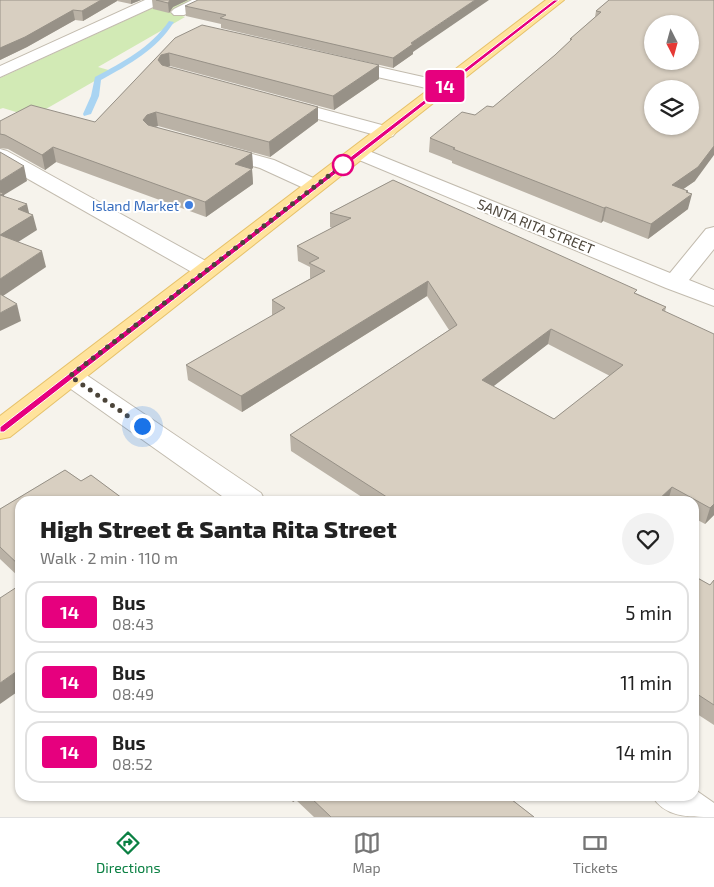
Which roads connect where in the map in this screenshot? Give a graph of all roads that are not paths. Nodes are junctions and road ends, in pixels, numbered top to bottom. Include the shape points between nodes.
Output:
1 (157, 0) edge
2 (204, 0) edge
3 (556, 0) edge
4 (179, 12) dead end
5 (330, 61) edge
6 (0, 72) edge
7 (444, 87) junction
8 (264, 99) edge
9 (386, 132) junction
10 (194, 144) edge
11 (359, 153) junction
12 (0, 155) edge
13 (315, 186) junction
14 (714, 234) edge
15 (205, 270) junction
16 (674, 283) junction
17 (714, 300) edge
18 (70, 376) junction
19 (0, 430) edge
20 (243, 496) edge
21 (678, 801) edge
22 (701, 817) edge

1 - 6 street
2 - 4 street
3 - 7 main road
5 - 7 street
7 - 9 main road
8 - 9 street
9 - 11 main road
10 - 13 street via 267,164
11 - 13 main road
11 - 16 street, SANTA RITA STREET
12 - 15 street
13 - 15 main road
14 - 16 street
15 - 18 main road
16 - 17 street, SANTA RITA STREET
18 - 19 main road
18 - 20 street
21 - 22 street

